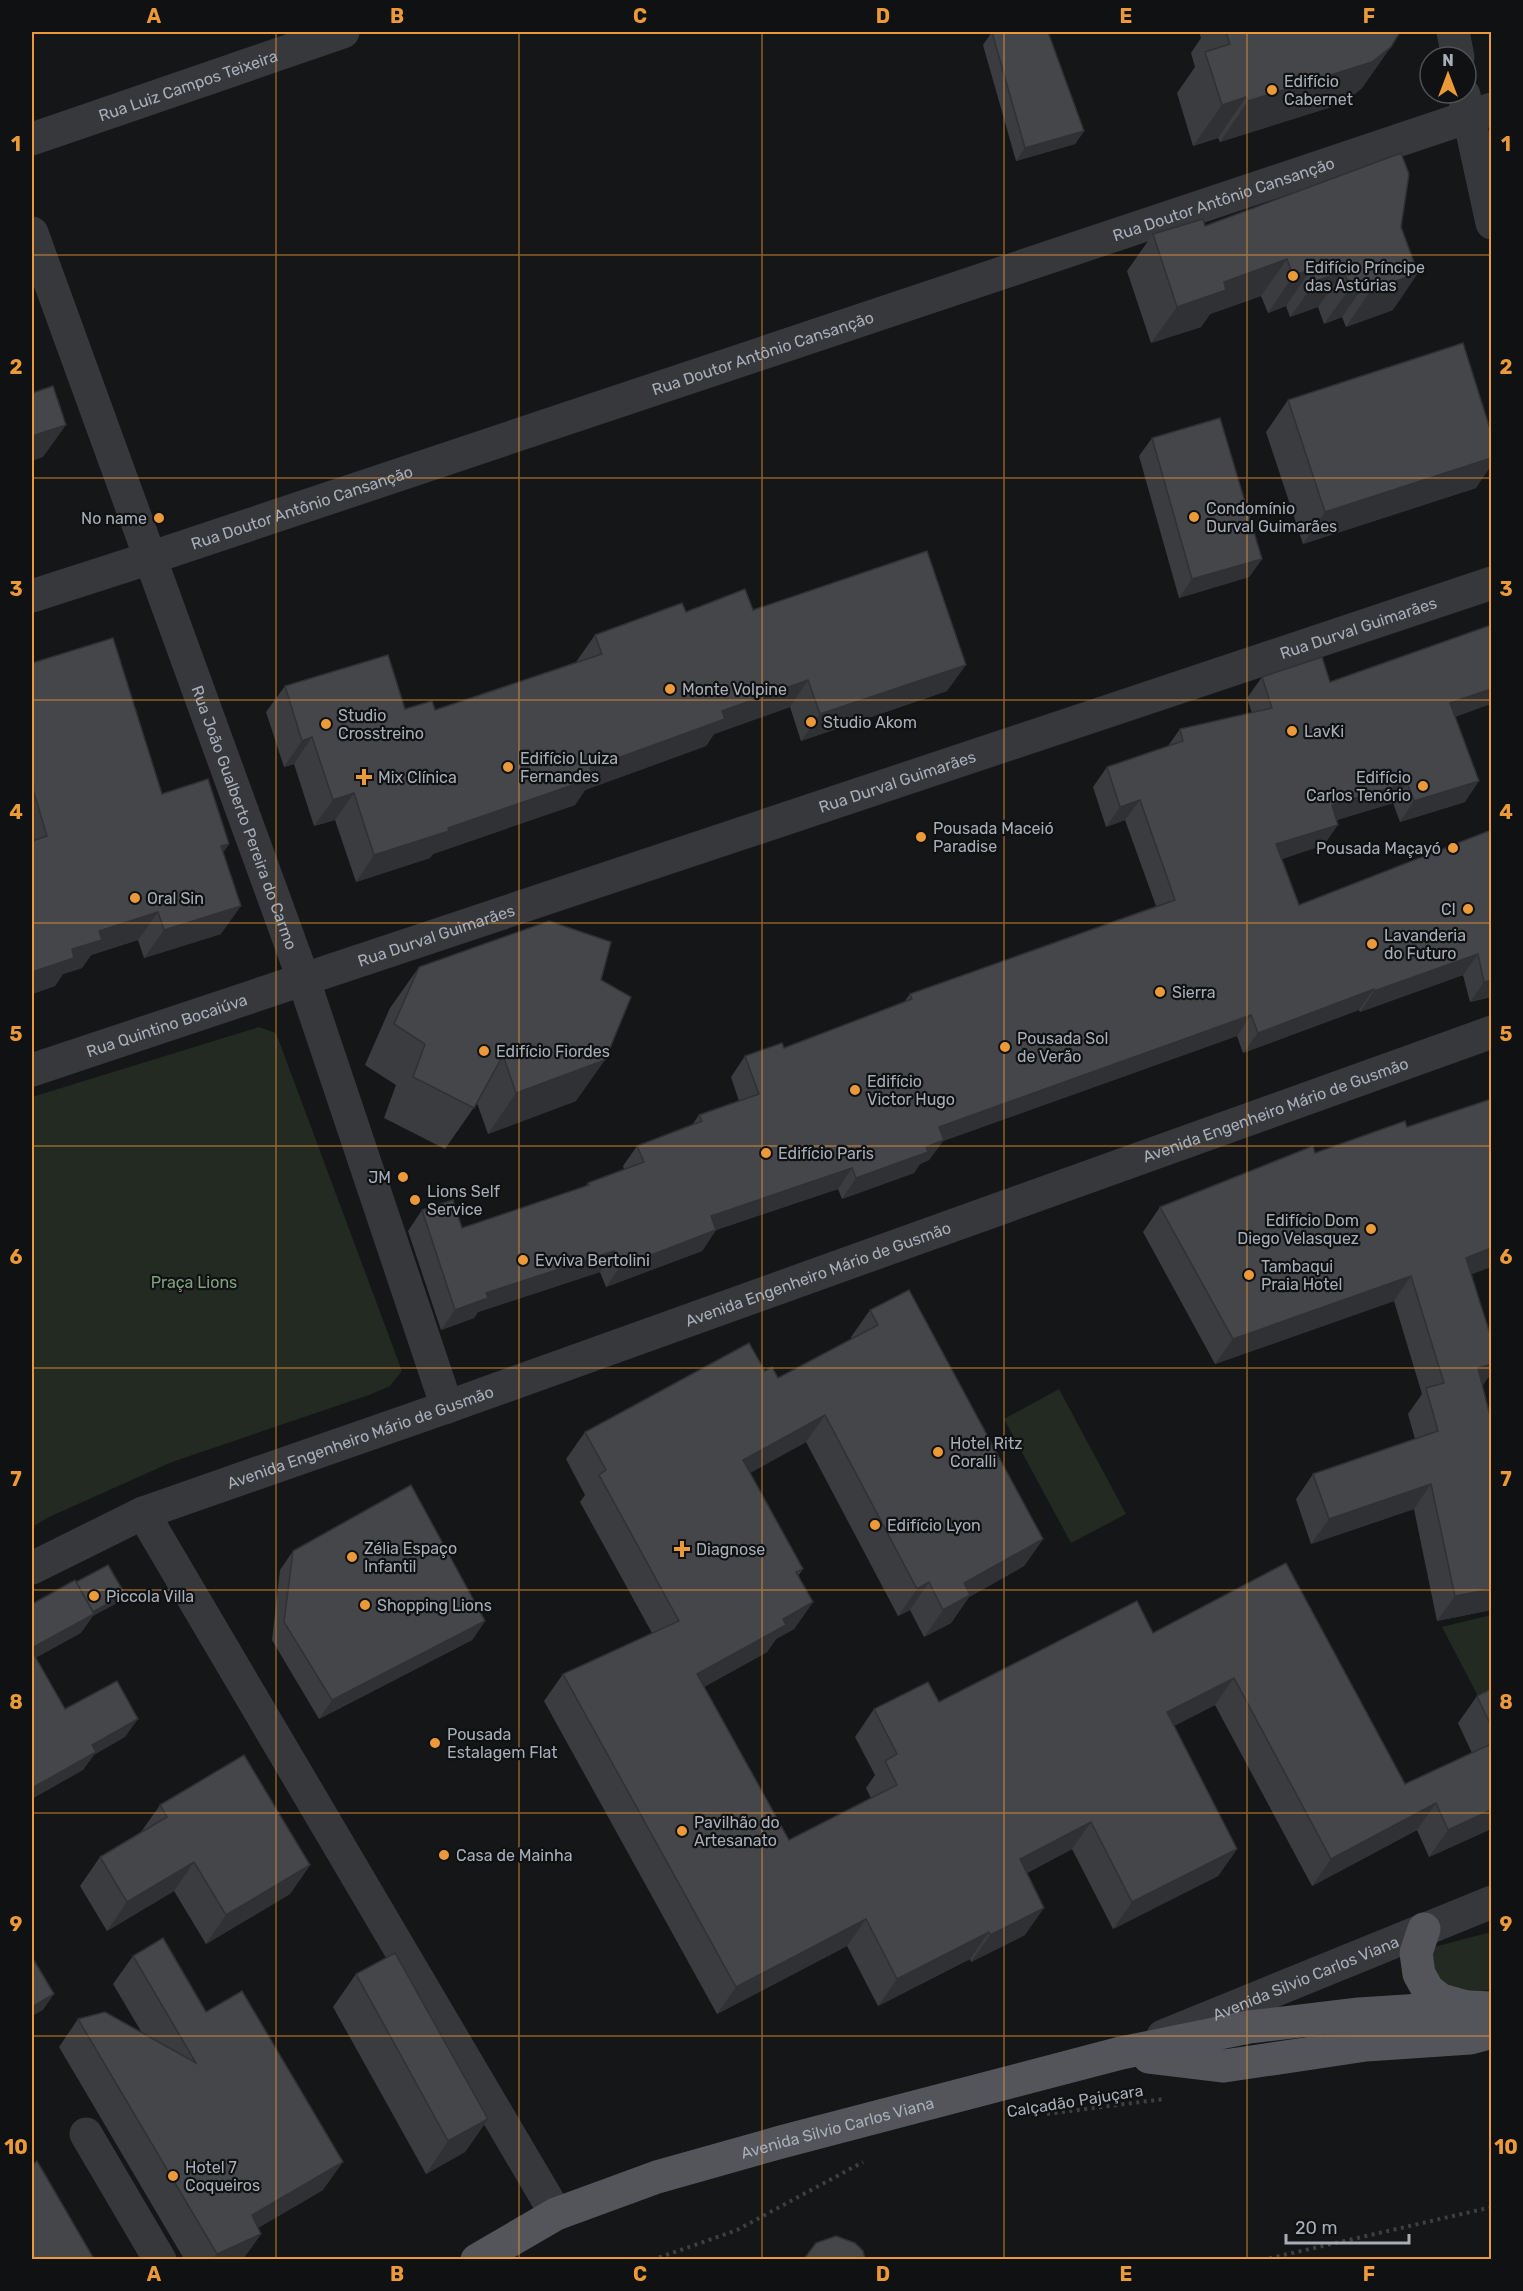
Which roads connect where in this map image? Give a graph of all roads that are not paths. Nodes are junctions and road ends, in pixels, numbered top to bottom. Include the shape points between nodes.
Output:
1 (343, 32) edge
2 (1474, 106) edge
3 (32, 139) edge
4 (1491, 223) edge
5 (32, 233) edge
6 (150, 558) junction
7 (1491, 583) edge
8 (32, 596) edge
9 (303, 978) junction
10 (1491, 1032) edge
11 (32, 1070) edge
12 (447, 1407) junction
13 (143, 1513) junction
14 (32, 1568) edge
15 (1491, 1902) edge
16 (1424, 1929) junction
17 (1480, 2008) edge
18 (1491, 2032) edge
19 (1121, 2054) junction
20 (86, 2134) dead end
21 (556, 2214) junction
22 (160, 2259) edge
23 (477, 2259) edge

1 - 3 street, Rua Luiz Campos Teixeira
2 - 4 street
2 - 6 street, Rua Doutor Antônio Cansanção
5 - 6 street, Rua João Gualberto Pereira do Carmo
6 - 8 street, Rua Doutor Antônio Cansanção
6 - 9 street, Rua João Gualberto Pereira do Carmo
7 - 9 street, Rua Durval Guimarães
9 - 11 street, Rua Quintino Bocaiúva
9 - 12 street, Rua João Gualberto Pereira do Carmo
10 - 12 street, Avenida Engenheiro Mário de Gusmão
12 - 13 street, Avenida Engenheiro Mário de Gusmão
13 - 14 street, Avenida Engenheiro Mário de Gusmão
13 - 21 street
15 - 16 street, Avenida Silvio Carlos Viana
16 - 17 main road via 1416,1953 1419,1974 1428,1990 1441,2000
16 - 19 street, Avenida Silvio Carlos Viana
17 - 19 main road, Avenida Silvio Carlos Viana via 1359,2014 1249,2027
18 - 19 main road, Avenida Silvio Carlos Viana via 1470,2038 1366,2045 1224,2066
19 - 21 main road, Avenida Silvio Carlos Viana via 657,2177
20 - 22 street
21 - 23 main road, Avenida Silvio Carlos Viana

